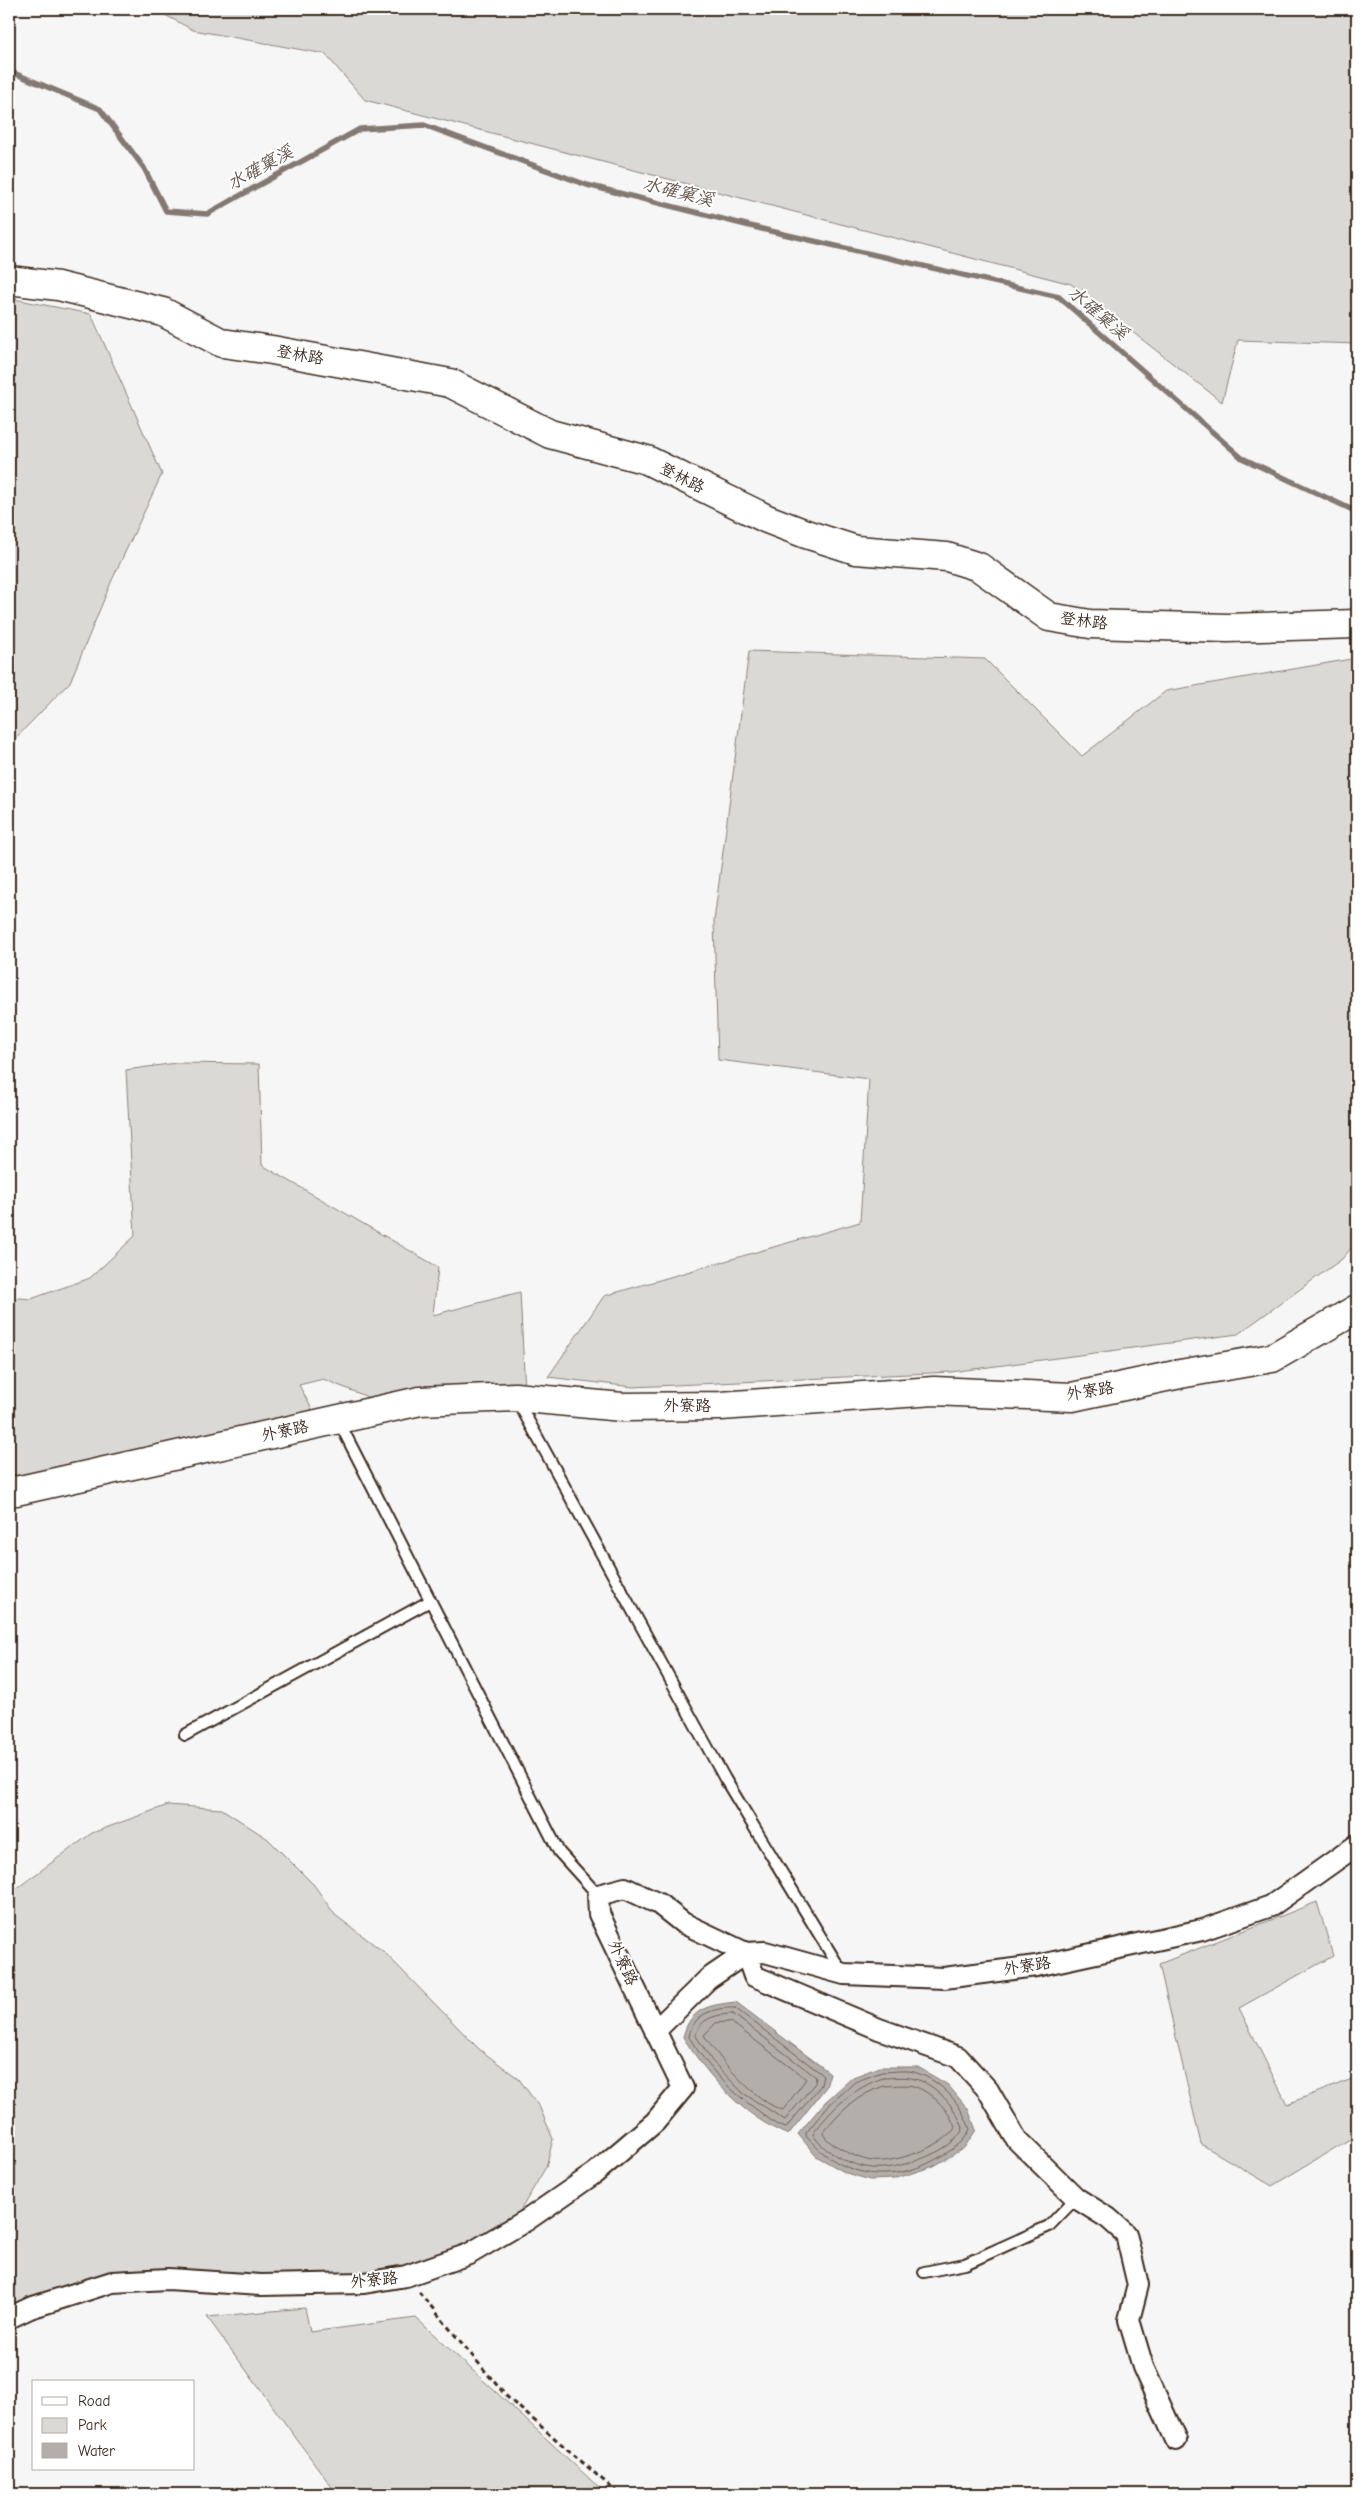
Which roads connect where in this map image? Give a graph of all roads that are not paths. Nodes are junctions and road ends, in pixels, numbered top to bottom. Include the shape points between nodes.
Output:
1 (9, 280) edge
2 (1357, 624) edge
3 (1357, 1309) edge
4 (515, 1397) junction
5 (338, 1419) junction
6 (9, 1490) edge
7 (430, 1601) junction
8 (185, 1735) dead end
9 (1357, 1845) edge
10 (598, 1895) junction
11 (746, 1954) junction
12 (844, 1974) junction
13 (655, 2031) junction
14 (1076, 2198) junction
15 (924, 2272) dead end
16 (9, 2318) edge
17 (1176, 2440) dead end

1 - 2 street, 登林路 via 58,286 163,312 222,343 450,383 550,434 647,460 767,519 806,534 856,550 948,557 979,566 1049,617 1090,624 1227,628
3 - 4 street, 外寮路 via 1272,1358 1072,1397 934,1391 722,1406 622,1407
4 - 5 street, 外寮路 via 420,1401
4 - 12 lane via 725,1779
5 - 6 street, 外寮路
5 - 7 lane
7 - 8 lane
7 - 10 lane via 558,1852
9 - 12 street, 外寮路 via 1272,1906 1202,1930 1036,1966 944,1978
10 - 11 street, 外寮路 via 625,1888
10 - 13 street, 外寮路 via 599,1914
11 - 12 street, 外寮路 via 764,1952
11 - 13 street via 708,1979
11 - 14 street via 754,1976 879,2029 958,2057 988,2090 1017,2140
13 - 16 street, 外寮路 via 683,2088 656,2122 595,2173 469,2254 406,2276 364,2283 261,2285 168,2279 112,2282 30,2308
14 - 15 lane via 1049,2226 965,2264
14 - 17 street via 1126,2234 1138,2285 1129,2320 1143,2367

